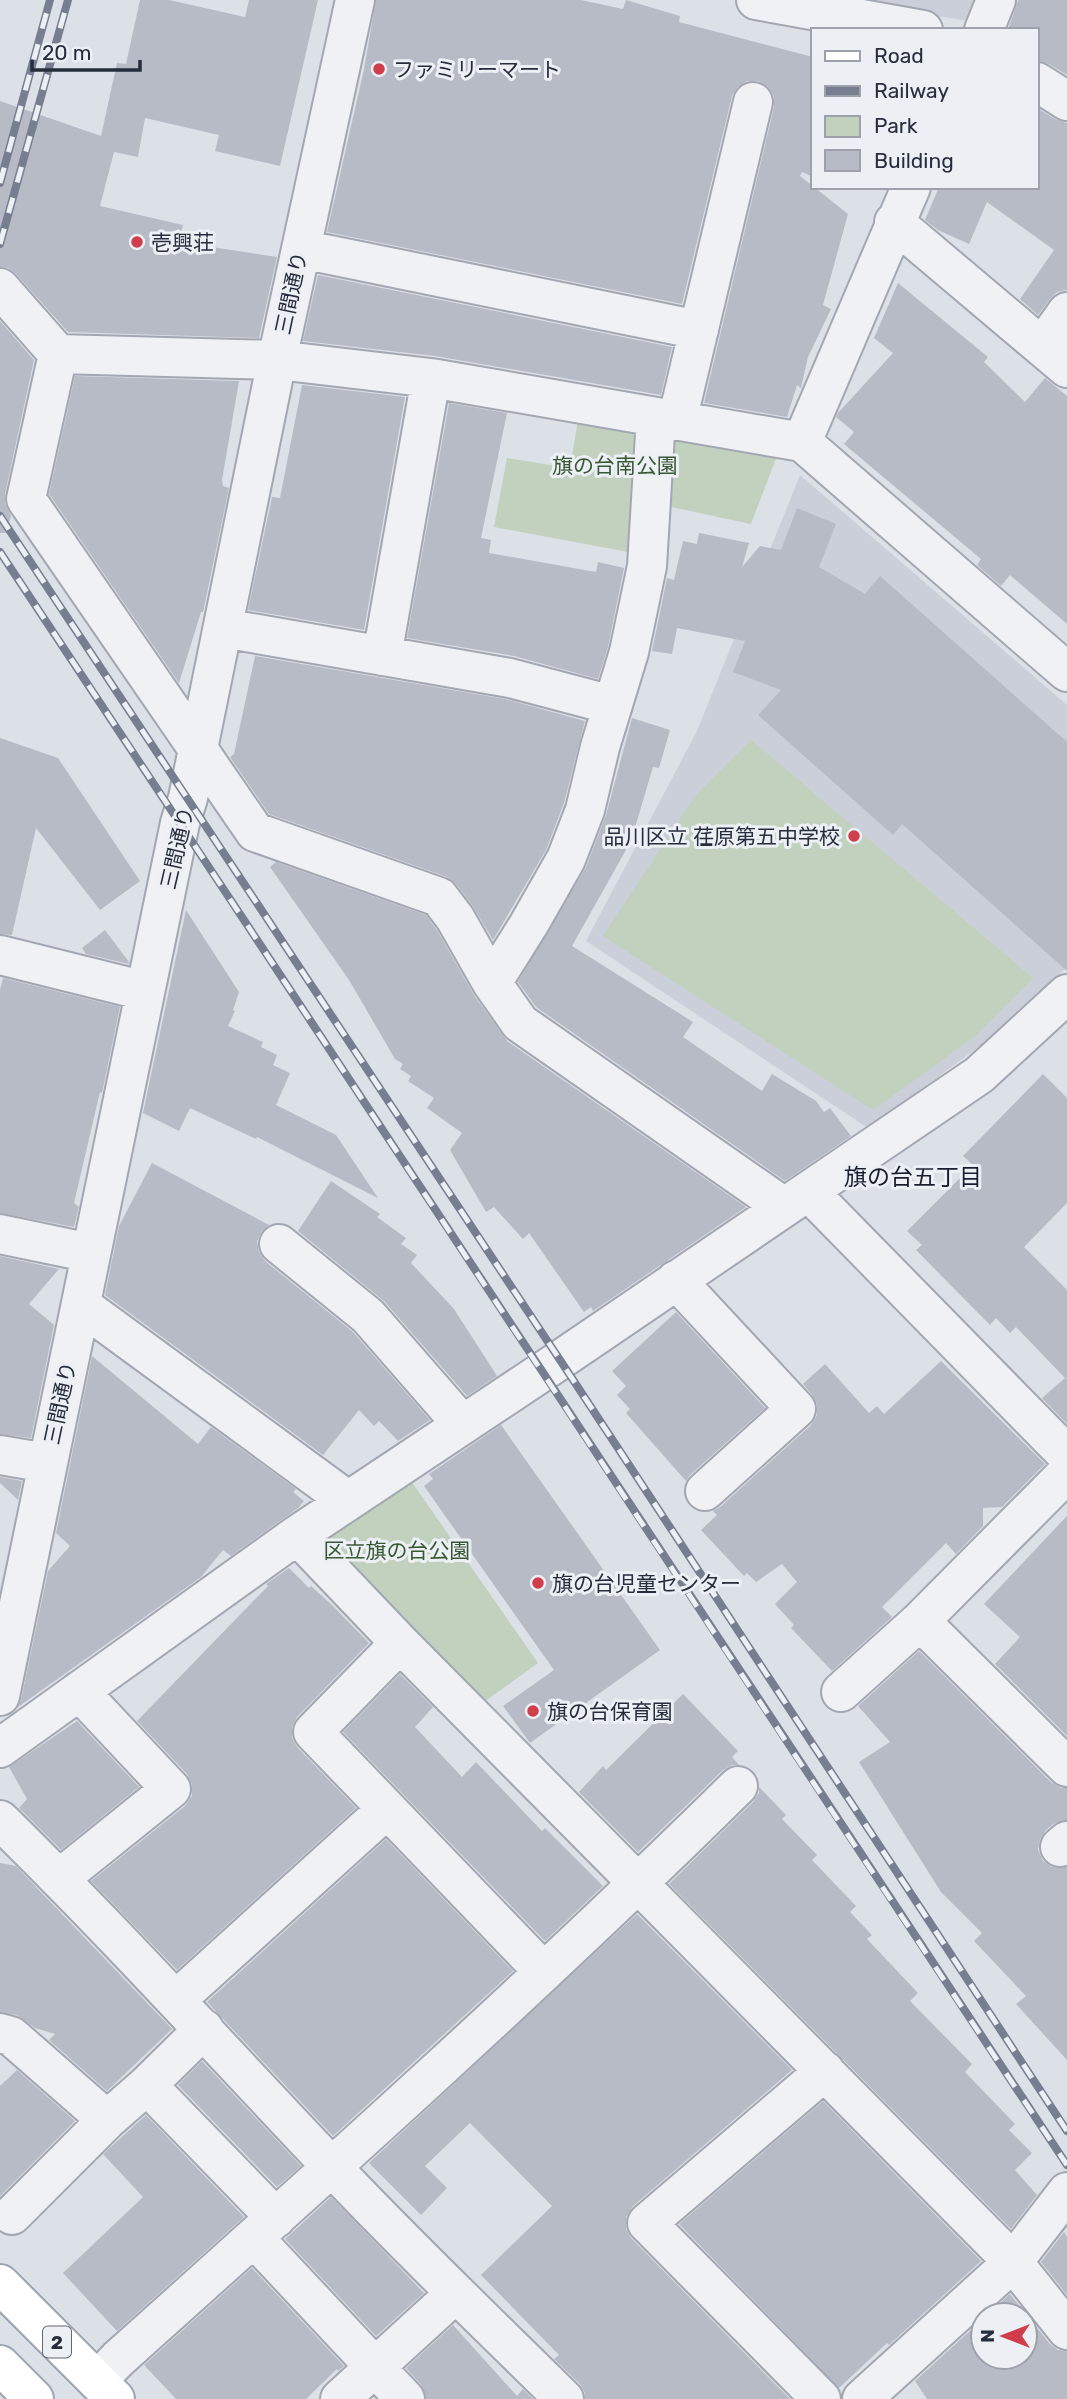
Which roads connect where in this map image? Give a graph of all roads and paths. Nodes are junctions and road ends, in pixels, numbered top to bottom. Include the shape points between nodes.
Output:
1 (355, 0) edge
2 (756, 0) edge
3 (996, 0) edge
4 (912, 28) edge
5 (985, 28) edge
6 (1039, 83) edge
7 (1067, 101) edge
8 (753, 103) dead end
9 (910, 189) edge
10 (894, 222) junction
11 (301, 248) junction
12 (0, 288) edge
13 (1067, 312) edge
14 (699, 330) junction
15 (58, 354) junction
16 (1055, 358) edge
17 (277, 360) junction
18 (431, 378) junction
19 (667, 419) junction
20 (802, 442) junction
21 (223, 628) junction
22 (382, 656) junction
23 (1067, 672) edge
24 (612, 705) junction
25 (197, 750) junction
26 (0, 955) edge
27 (492, 983) junction
28 (145, 991) junction
29 (1067, 993) edge
30 (796, 1199) junction
31 (0, 1234) edge
32 (279, 1244) dead end
33 (91, 1253) junction
34 (676, 1280) junction
35 (81, 1305) junction
36 (462, 1424) junction
37 (0, 1455) edge
38 (1067, 1455) edge
39 (47, 1464) junction
40 (1067, 1473) edge
41 (705, 1491) dead end
42 (347, 1500) junction
43 (297, 1535) junction
44 (920, 1621) junction
45 (400, 1643) junction
46 (79, 1691) junction
47 (841, 1692) dead end
48 (0, 1696) edge
49 (0, 1748) edge
50 (1067, 1767) edge
51 (738, 1786) dead end
52 (387, 1809) junction
53 (0, 1821) edge
54 (59, 1879) junction
55 (639, 1884) junction
56 (544, 1972) junction
57 (176, 2000) junction
58 (204, 2029) junction
59 (0, 2033) edge
60 (825, 2071) junction
61 (147, 2085) junction
62 (107, 2120) junction
63 (332, 2167) junction
64 (1066, 2193) edge
65 (12, 2215) dead end
66 (265, 2228) junction
67 (1013, 2262) junction
68 (0, 2284) edge
69 (456, 2293) junction
70 (1064, 2327) edge
71 (374, 2367) junction
72 (106, 2390) edge
73 (340, 2399) edge
74 (405, 2399) edge
75 (564, 2399) edge
76 (821, 2399) edge
77 (862, 2399) edge

1 - 11 street, 三間通り
2 - 4 street
3 - 5 street
6 - 7 street
8 - 14 street
9 - 10 street
10 - 16 street
10 - 20 street
11 - 14 street
11 - 17 street, 三間通り
12 - 15 street
13 - 16 street
14 - 19 street
15 - 17 street
15 - 25 street via 26,499
17 - 18 street
17 - 21 street, 三間通り
18 - 19 street
18 - 22 street
19 - 20 street
19 - 24 street via 647,566 629,652
20 - 23 street
21 - 22 street
21 - 25 street, 三間通り
22 - 24 street via 510,678
24 - 27 street via 585,810 566,859
25 - 27 street via 255,832 439,897
25 - 28 street, 三間通り
26 - 28 street
27 - 30 street via 520,1023
28 - 33 street, 三間通り
29 - 30 street via 979,1075
30 - 34 street
30 - 38 street
31 - 33 street
32 - 36 street via 368,1316
33 - 35 street, 三間通り
34 - 36 street
34 - 41 street via 796,1409
35 - 39 street, 三間通り
35 - 42 street
36 - 42 street
37 - 39 street
39 - 48 street, 三間通り
40 - 44 street
42 - 43 street
43 - 45 street
43 - 46 street
44 - 47 street
44 - 50 street
45 - 52 street via 313,1732
45 - 55 street
46 - 49 street
46 - 54 street via 171,1789
51 - 55 street
52 - 56 street
52 - 57 street
53 - 54 street
54 - 57 street
55 - 56 street
55 - 60 street
56 - 63 street
57 - 58 street
58 - 61 street
58 - 63 street
59 - 62 street via 11,2036
60 - 67 street
60 - 76 street via 647,2223
61 - 62 street
61 - 66 street
62 - 65 street
63 - 66 street
63 - 69 street
64 - 67 street
66 - 71 street
66 - 72 street via 118,2359
67 - 70 street
67 - 77 street
68 - 72 main road, 2
69 - 71 street
69 - 75 street
71 - 73 street
71 - 74 street

